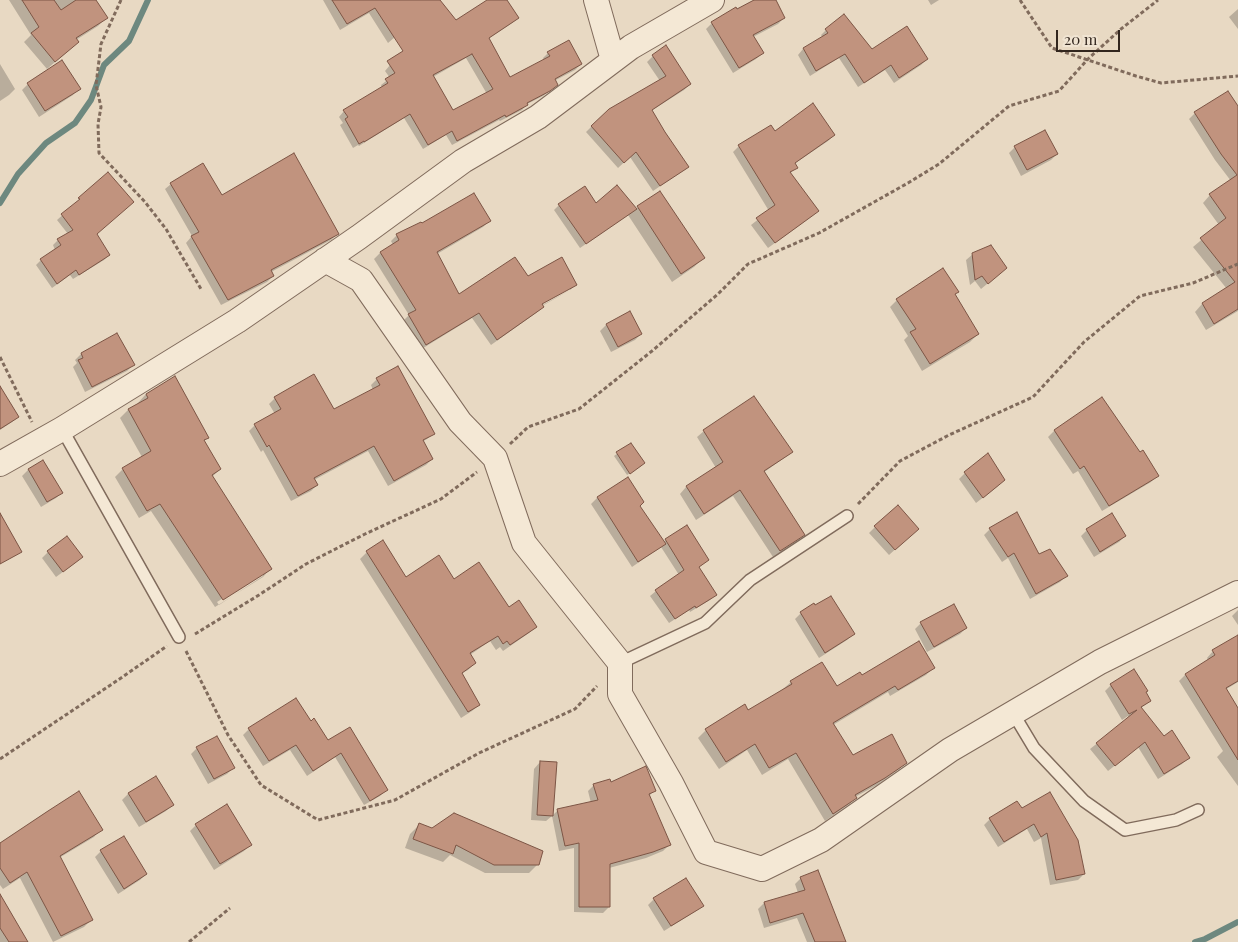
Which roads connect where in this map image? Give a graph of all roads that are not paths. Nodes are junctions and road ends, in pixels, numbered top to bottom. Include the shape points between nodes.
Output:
1 (596, 0) edge
2 (712, 0) edge
3 (613, 60) junction
4 (325, 260) junction
5 (52, 434) junction
6 (0, 464) edge
7 (847, 516) road end
8 (1238, 593) edge
9 (179, 637) road end
10 (620, 662) junction
11 (1013, 713) junction
12 (1198, 810) dead end

1 - 3 street
2 - 3 street
3 - 4 street via 538,117 463,161
4 - 5 street via 237,321
4 - 10 street via 361,280 460,422 495,458 524,543
5 - 6 street
5 - 9 lane
7 - 10 lane via 750,580 705,623
8 - 11 street via 1100,662
10 - 11 street via 620,694 706,852 762,869 821,840 950,750
11 - 12 lane via 1034,748 1084,801 1125,830 1176,820

